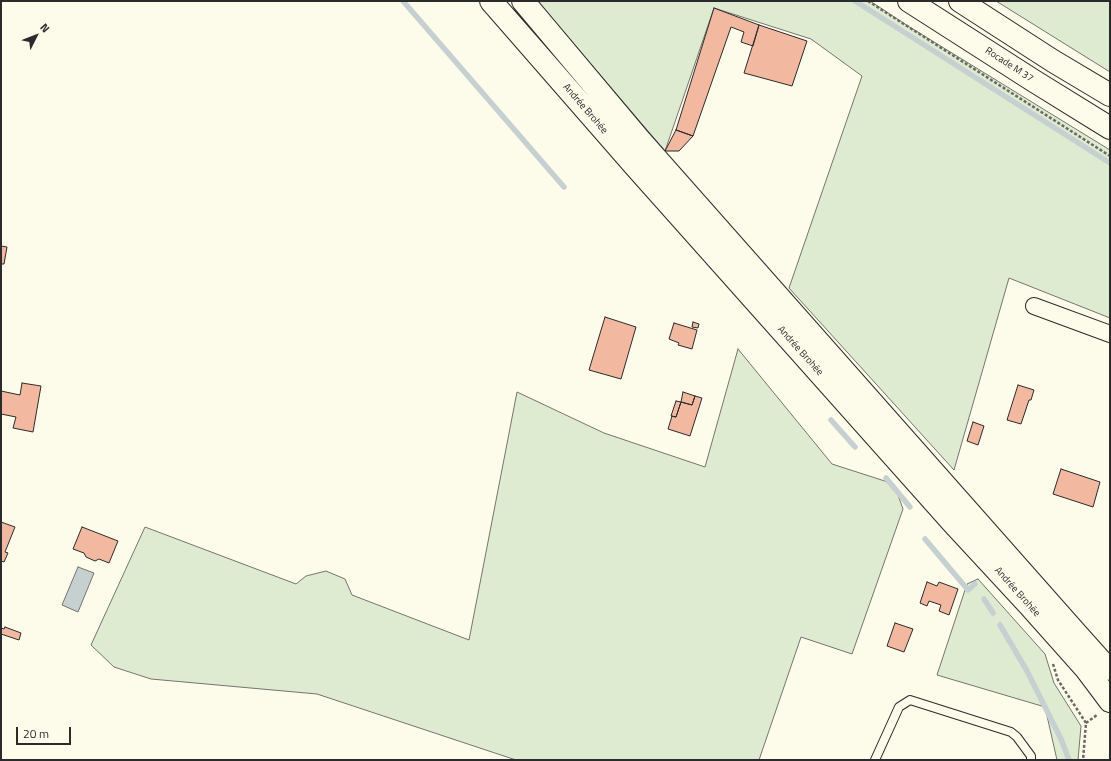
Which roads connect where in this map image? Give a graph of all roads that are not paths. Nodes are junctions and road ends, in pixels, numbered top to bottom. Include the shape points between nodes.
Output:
1 (491, 1) edge
2 (523, 1) edge
3 (910, 1) edge
4 (960, 1) edge
5 (1110, 95) edge
6 (1110, 128) edge
7 (1034, 306) dead end
8 (1110, 334) edge
9 (1110, 669) edge
10 (1106, 706) edge
11 (875, 760) edge
12 (1032, 760) edge

1 - 10 main road, Andrée Brohée via 635,166 1086,669
2 - 9 main road, Andrée Brohée via 639,139 1100,661
3 - 6 main road, Rocade M 37
4 - 5 main road
7 - 8 street
11 - 12 lane via 899,707 910,700 1011,732

